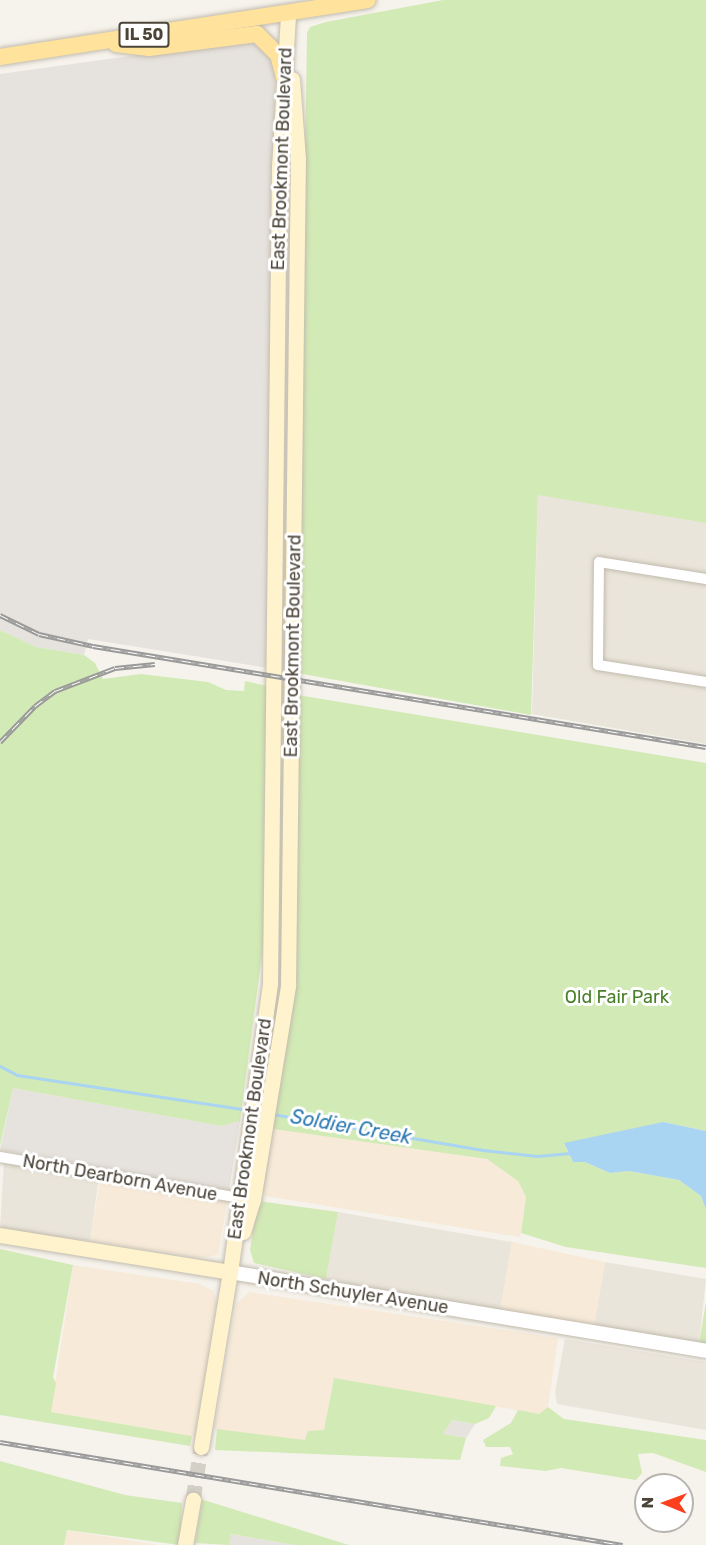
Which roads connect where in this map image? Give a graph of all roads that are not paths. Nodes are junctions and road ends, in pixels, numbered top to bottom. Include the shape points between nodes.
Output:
1 (368, 0) edge
2 (287, 7) edge
3 (103, 41) junction
4 (0, 57) edge
5 (284, 78) junction
6 (706, 579) edge
7 (706, 682) edge
8 (261, 1102) junction
9 (258, 1124) junction
10 (0, 1157) edge
11 (240, 1198) junction
12 (0, 1235) edge
13 (230, 1272) junction
14 (706, 1351) edge
15 (201, 1447) tunnel mouth
16 (193, 1500) tunnel mouth
17 (185, 1545) edge

1 - 2 main road, IL 50
2 - 3 main road, IL 50
2 - 5 main road, East Brookmont Boulevard
2 - 8 main road, East Brookmont Boulevard via 298,159 288,986
3 - 4 main road, IL 50
3 - 5 main road via 149,48 257,34 278,55
5 - 8 main road, East Brookmont Boulevard via 279,167 270,984
6 - 7 street via 599,562 598,665
8 - 9 main road, East Brookmont Boulevard
9 - 11 main road, East Brookmont Boulevard
9 - 13 main road, East Brookmont Boulevard via 253,1200
10 - 11 street, North Dearborn Avenue
11 - 13 main road, East Brookmont Boulevard
12 - 13 main road, North Schuyler Avenue
13 - 14 street, North Schuyler Avenue
13 - 15 main road, East Brookmont Boulevard
16 - 17 main road

